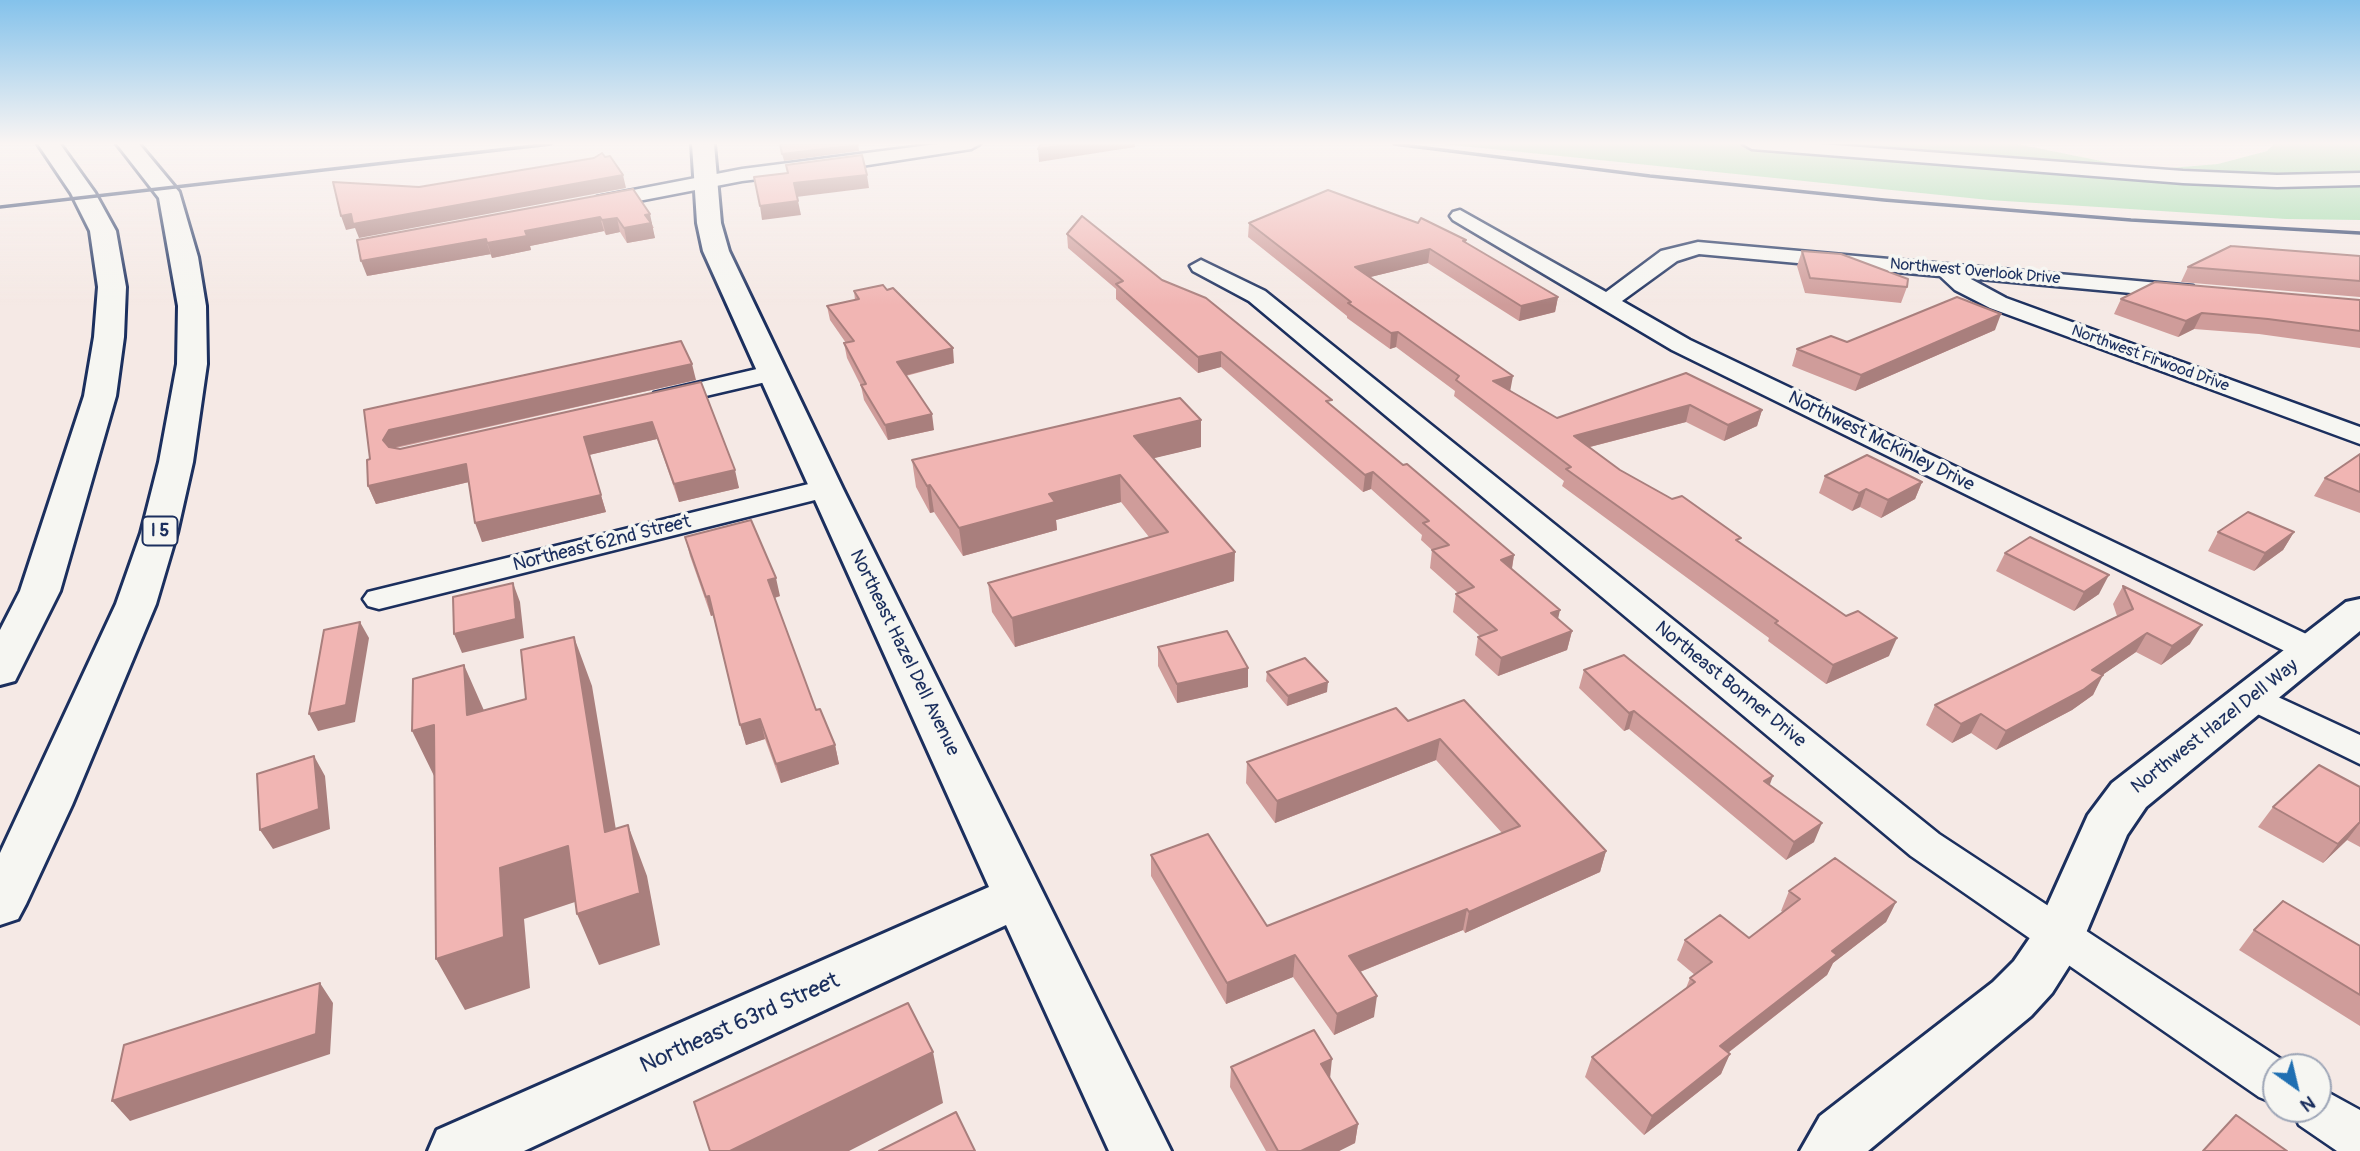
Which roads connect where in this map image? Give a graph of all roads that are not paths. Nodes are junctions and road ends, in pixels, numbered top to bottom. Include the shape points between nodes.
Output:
1 (85, 198) edge
2 (171, 198) edge
3 (621, 198) edge
4 (707, 198) edge
5 (580, 206) edge
6 (1460, 216) dead end
7 (1201, 266) dead end
8 (1946, 270) junction
9 (2208, 293) edge
10 (1606, 302) junction
11 (774, 373) junction
12 (638, 404) edge
13 (2360, 436) edge
14 (825, 489) junction
15 (379, 599) dead end
16 (2360, 611) edge
17 (2311, 650) junction
18 (0, 671) edge
19 (2252, 697) junction
20 (2360, 751) edge
21 (1020, 896) junction
22 (0, 904) edge
23 (2059, 937) junction
24 (2262, 1073) edge
25 (2332, 1120) edge
26 (2360, 1138) edge
27 (459, 1151) edge
28 (1140, 1151) edge
29 (1831, 1151) edge

1 - 18 main road via 103,231 112,287 100,396 40,591
2 - 22 main road, I 5 via 192,306 192,364 159,533 136,604
3 - 5 street
4 - 11 main road, Northeast Hazel Dell Avenue via 716,251
6 - 10 street, Northwest McKinley Drive
7 - 23 street, Northeast Bonner Drive via 1257,296 1925,845
8 - 9 street, Northwest Overlook Drive
8 - 10 street, Northwest Overlook Drive via 1698,248 1669,256
8 - 13 street, Northwest Firwood Drive via 1963,285 1998,303
10 - 17 street, Northwest McKinley Drive via 1681,345
11 - 12 street
11 - 14 main road, Northeast Hazel Dell Avenue
14 - 15 street, Northeast 62nd Street
14 - 21 main road, Northeast Hazel Dell Avenue
16 - 17 main road, Northwest Hazel Dell Way
17 - 19 main road, Northwest Hazel Dell Way
19 - 20 street
19 - 23 main road, Northwest Hazel Dell Way via 2140,783 2116,810
21 - 27 main road, Northeast 63rd Street
21 - 28 main road, Northeast Hazel Dell Avenue
23 - 24 street, Northeast Bonner Drive
23 - 29 main road, Northwest Hazel Dell Way via 2012,999 1862,1118
25 - 26 street

